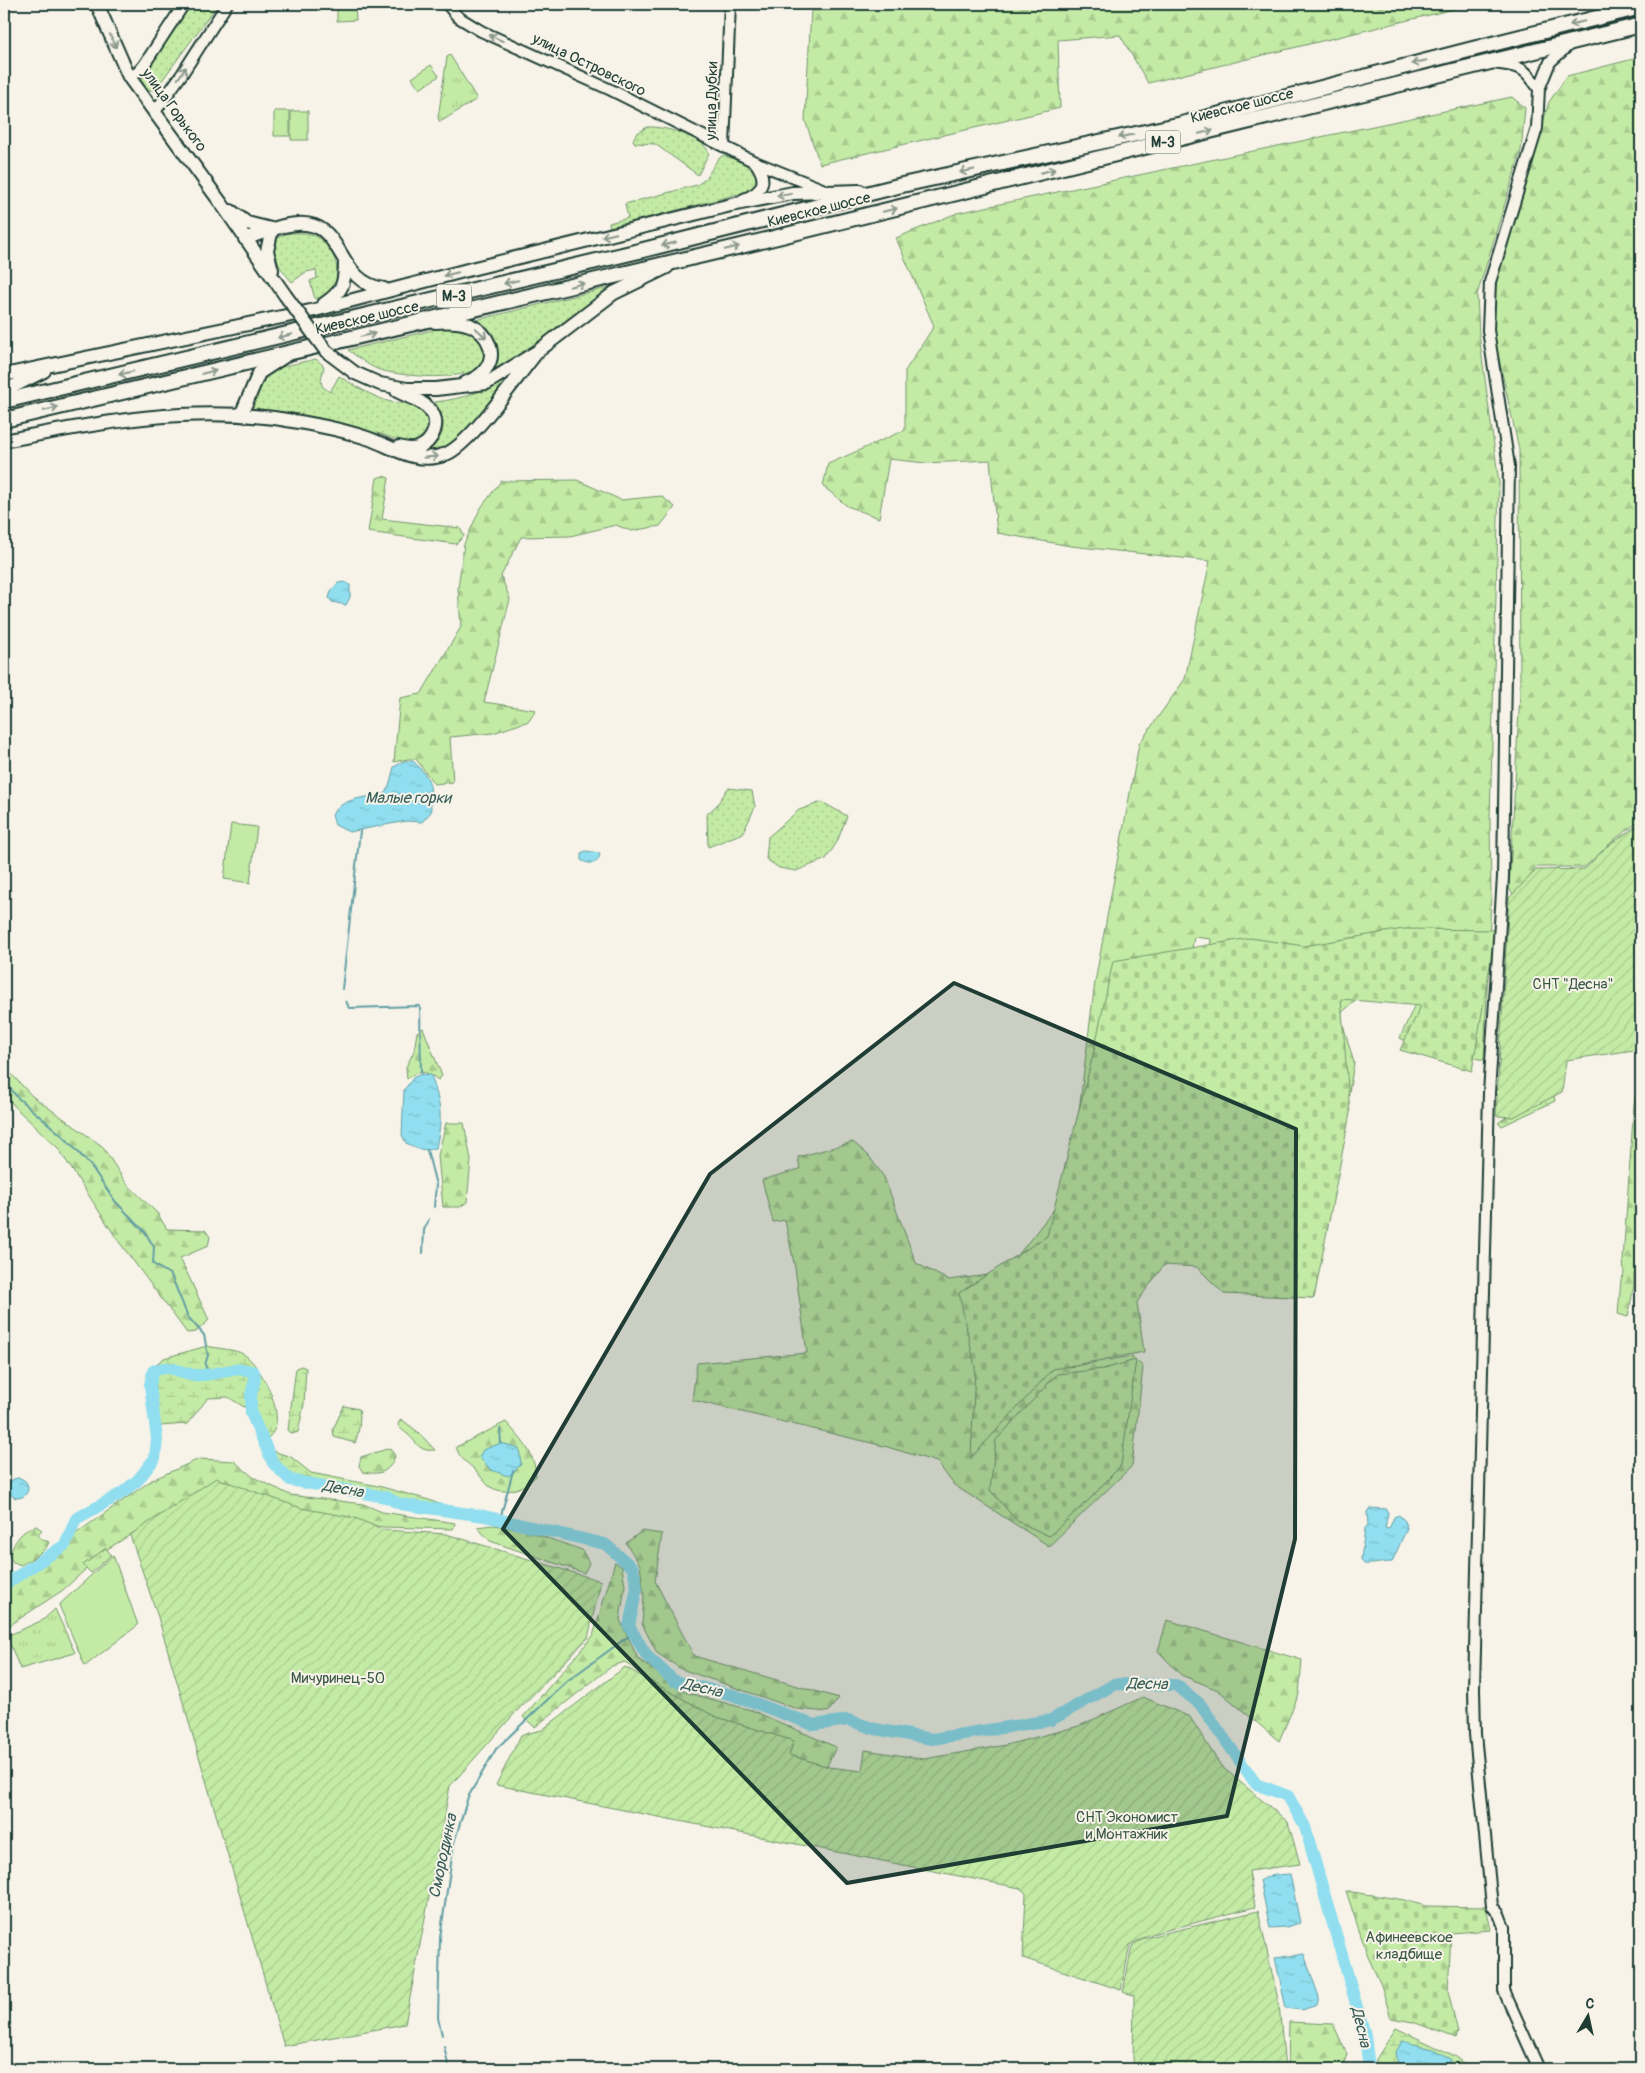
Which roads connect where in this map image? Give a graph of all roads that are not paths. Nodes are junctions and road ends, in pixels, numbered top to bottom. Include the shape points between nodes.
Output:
1 (96, 4) edge
2 (184, 4) edge
3 (227, 4) edge
4 (447, 4) edge
5 (730, 4) edge
6 (1641, 7) edge
7 (1641, 25) edge
8 (1574, 41) junction
9 (1487, 62) junction
10 (129, 77) junction
11 (1539, 89) junction
12 (154, 113) junction
13 (724, 146) junction
14 (755, 162) junction
15 (902, 185) junction
16 (828, 192) junction
17 (221, 203) junction
18 (731, 205) junction
19 (272, 229) junction
20 (246, 239) junction
21 (685, 259) junction
22 (345, 262) junction
23 (389, 290) junction
24 (285, 295) junction
25 (315, 310) junction
26 (418, 324) junction
27 (538, 351) junction
28 (292, 352) junction
29 (65, 362) junction
30 (4, 376) edge
31 (390, 387) junction
32 (452, 388) junction
33 (4, 391) edge
34 (4, 401) edge
35 (241, 415) junction
36 (4, 420) edge
37 (4, 441) edge
38 (385, 445) junction
39 (1539, 2069) edge

1 -> 10 main road, улица Горького
2 - 10 street via 144,65
12 -> 3 street
13 -> 4 street, улица Островского via 472,27 458,18
5 - 13 street, улица Дубки
6 -> 15 highway, Киевское шоссе / М-3 via 1182,124
7 - 8 highway, Киевское шоссе / М-3
8 - 9 highway, Киевское шоссе / М-3
8 - 11 street via 1550,62
9 - 11 street via 1523,69
21 -> 9 highway, Киевское шоссе / М-3
10 - 12 main road, улица Горького
11 - 39 street via 1537,128 1490,282 1488,330 1510,466 1503,877 1489,1093 1474,1689 1475,1734 1492,1906 1504,1927 1504,1991
12 - 17 main road, улица Горького
13 - 14 street, улица Дубки
14 - 16 street, улица Дубки
14 - 18 street via 762,173 761,187 754,195
15 - 16 main road
15 -> 34 highway, Киевское шоссе / М-3 via 639,252
16 -> 18 main road via 793,193
17 - 19 main road via 243,221
17 - 20 main road
18 -> 23 main road
19 - 20 main road
19 - 22 main road via 297,224 319,228 333,241
19 - 24 main road via 267,254
20 - 24 main road
26 -> 21 highway, Киевское шоссе / М-3
21 - 27 main road via 614,293
22 - 23 main road via 363,283
22 - 25 main road via 340,290
23 - 25 main road
24 - 31 main road, bridge via 326,351 355,373
25 - 29 main road
28 -> 26 highway, Киевское шоссе / М-3
26 -> 32 main road via 460,322 478,329 488,339 490,356 484,371
27 - 32 main road via 492,381
38 -> 27 main road via 409,456 423,458 445,455 456,449 467,440
28 - 35 main road via 259,373
36 -> 28 highway, Киевское шоссе / М-3
29 - 30 main road
29 - 33 main road
31 - 32 main road via 419,390
31 - 38 main road via 426,406 433,413 435,426 430,438 419,448
35 - 37 main road via 148,418
35 - 38 main road via 324,427

